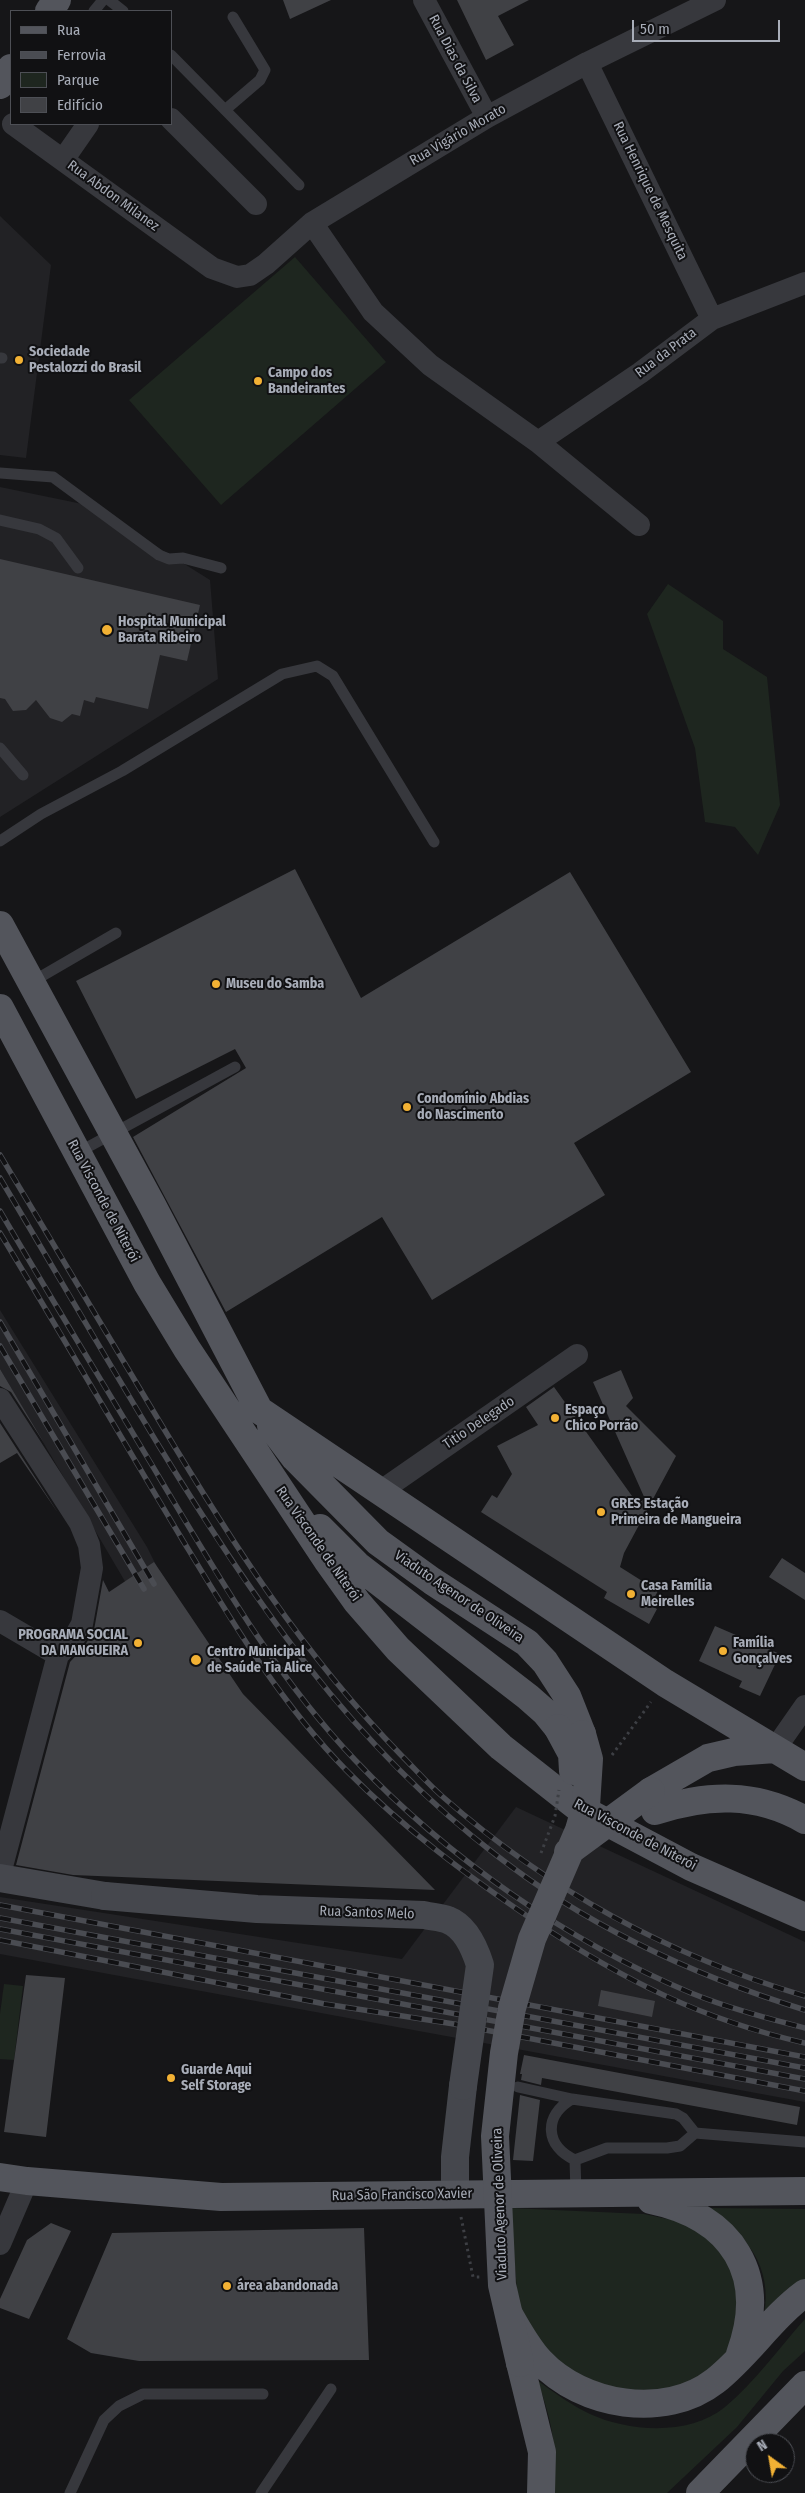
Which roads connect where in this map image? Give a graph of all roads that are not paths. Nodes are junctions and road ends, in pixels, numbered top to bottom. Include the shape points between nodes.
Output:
1 (57, 0) edge
2 (103, 0) edge
3 (109, 0) edge
4 (424, 0) edge
5 (715, 0) edge
6 (49, 10) edge
7 (95, 10) edge
8 (122, 10) edge
9 (233, 17) dead end
10 (172, 56) edge
11 (587, 63) junction
12 (10, 70) edge
13 (0, 85) edge
14 (225, 110) junction
15 (487, 117) junction
16 (172, 120) edge
17 (15, 125) edge
18 (87, 125) edge
19 (63, 160) junction
20 (299, 185) dead end
21 (256, 204) dead end
22 (312, 223) junction
23 (212, 268) joint
24 (805, 284) edge
25 (712, 319) junction
26 (538, 442) junction
27 (0, 473) edge
28 (0, 520) edge
29 (638, 525) dead end
30 (78, 568) dead end
31 (221, 568) dead end
32 (0, 748) edge
33 (23, 775) dead end
34 (0, 841) edge
35 (434, 842) dead end
36 (0, 925) edge
37 (116, 934) dead end
38 (30, 983) junction
39 (0, 1008) edge
40 (235, 1067) dead end
41 (112, 1133) junction
42 (77, 1153) junction
43 (577, 1354) dead end
44 (0, 1399) edge
45 (259, 1410) junction
46 (281, 1490) junction
47 (381, 1491) junction
48 (0, 1621) edge
49 (58, 1655) junction
50 (805, 1706) edge
51 (775, 1749) junction
52 (805, 1767) edge
53 (805, 1820) edge
54 (554, 1869) junction
55 (0, 1876) edge
56 (805, 1917) edge
57 (518, 2087) dead end
58 (572, 2099) junction
59 (695, 2133) junction
60 (805, 2142) edge
61 (575, 2160) junction
62 (0, 2177) edge
63 (27, 2181) junction
64 (805, 2191) edge
65 (576, 2193) junction
66 (620, 2193) junction
67 (455, 2194) junction
68 (0, 2244) edge
69 (805, 2293) edge
70 (739, 2358) junction
71 (805, 2385) edge
72 (330, 2389) dead end
73 (263, 2394) dead end
74 (70, 2493) edge
75 (261, 2493) edge
76 (541, 2493) edge
77 (700, 2493) edge

1 - 6 main road
2 - 7 lane
3 - 8 lane
4 - 15 street, Rua Dias da Silva
5 - 11 street, Rua Vigário Morato
9 - 14 lane via 265,70 260,80
10 - 14 lane
11 - 15 street, Rua Vigário Morato
11 - 25 street, Rua Henrique de Mesquita
12 - 13 main road
14 - 20 lane
15 - 22 street, Rua Vigário Morato
16 - 21 street
17 - 19 street, Rua Abdon Milanez
18 - 19 street
19 - 23 street, Rua Abdon Milanez
22 - 23 street, Rua Vigário Morato via 250,275 236,277
22 - 26 street via 373,312 430,365
24 - 25 street, Rua da Prata
25 - 26 street, Rua da Prata
26 - 29 street
27 - 31 lane via 53,477 159,555
28 - 30 lane via 39,529 56,538
32 - 33 lane
34 - 35 lane via 282,674 317,666 333,676
36 - 38 main road
37 - 38 lane
38 - 41 main road
39 - 42 main road, Rua Visconde de Niterói
40 - 41 lane
41 - 42 lane
41 - 45 main road
42 - 46 main road, Rua Visconde de Niterói via 162,1308
43 - 47 street, Titio Delegado
44 - 49 street via 80,1524 90,1545 92,1568 82,1624 73,1640
45 - 47 main road
45 - 54 main road, Viaduto Agenor de Oliveira, bridge via 295,1458 378,1542 527,1642 545,1662 567,1696 588,1759 588,1791 579,1830
46 - 54 main road, Viaduto Agenor de Oliveira, bridge via 357,1564 528,1697 558,1728 572,1754 574,1780
46 - 56 main road, Rua Visconde de Niterói via 358,1602 398,1649 502,1747 576,1806 691,1867
47 - 51 main road via 665,1683
48 - 49 street
49 - 55 street, Rua Santos Melo
50 - 51 street
51 - 52 main road
51 - 54 main road, bridge via 708,1758 651,1791
53 - 54 main road via 765,1803 736,1798 680,1802 622,1826
54 - 70 main road, Viaduto Agenor de Oliveira via 524,1936 501,2017 490,2143 490,2185 497,2277 505,2307 541,2361 586,2391 616,2401 645,2405 693,2395 715,2381
54 - 76 main road, Viaduto Agenor de Oliveira, bridge via 512,2008 495,2136 502,2285 542,2452
55 - 67 main road, Rua Santos Melo, bridge via 105,1896 257,1909 424,1915 448,1920 463,1931 480,1965 456,2157
57 - 58 lane
58 - 59 lane via 676,2114 684,2118
58 - 61 lane via 554,2114 552,2134 561,2153
59 - 60 lane
59 - 61 lane via 680,2146 607,2148
61 - 65 lane
62 - 63 main road, Rua São Francisco Xavier
63 - 67 main road, Rua São Francisco Xavier via 221,2197
63 - 68 street
64 - 66 main road, Rua São Francisco Xavier
65 - 66 main road, Rua São Francisco Xavier
65 - 67 main road, Rua São Francisco Xavier
66 - 70 main road via 661,2202 695,2215 731,2244 742,2261 752,2305 749,2330
69 - 70 main road, Viaduto Agenor de Oliveira
71 - 77 main road
72 - 75 lane
73 - 74 lane via 143,2394 119,2406 104,2420

